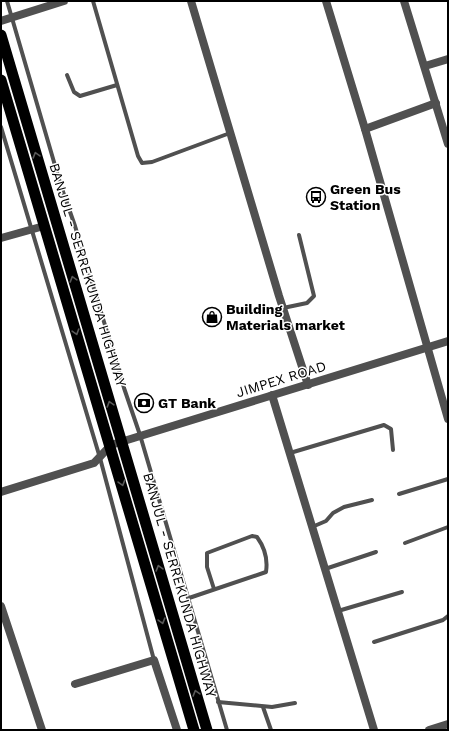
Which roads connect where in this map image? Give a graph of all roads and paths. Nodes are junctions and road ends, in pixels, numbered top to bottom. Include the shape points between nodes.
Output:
1 (7, 1) edge
2 (64, 1) edge
3 (93, 1) edge
4 (191, 1) edge
5 (326, 1) edge
6 (404, 1) edge
7 (12, 18) junction
8 (1, 21) edge
9 (1, 35) edge
10 (448, 59) edge
11 (425, 66) junction
12 (67, 76) dead end
13 (1, 80) edge
14 (117, 85) junction
15 (436, 103) junction
16 (1, 127) edge
17 (365, 129) junction
18 (231, 133) junction
19 (448, 144) edge
20 (44, 226) junction
21 (30, 229) junction
22 (299, 235) dead end
23 (1, 238) edge
24 (283, 308) junction
25 (448, 341) edge
26 (427, 347) junction
27 (308, 385) junction
28 (272, 395) junction
29 (448, 419) edge
30 (140, 436) junction
31 (122, 441) junction
32 (111, 445) junction
33 (393, 450) dead end
34 (290, 453) junction
35 (100, 458) junction
36 (448, 479) edge
37 (1, 492) edge
38 (400, 494) dead end
39 (372, 500) dead end
40 (312, 527) junction
41 (448, 527) edge
42 (405, 543) dead end
43 (376, 552) dead end
44 (325, 569) junction
45 (214, 589) junction
46 (402, 592) dead end
47 (189, 598) junction
48 (1, 606) edge
49 (338, 611) junction
50 (448, 616) edge
51 (374, 642) dead end
52 (154, 660) junction
53 (75, 684) dead end
54 (218, 702) junction
55 (295, 703) dead end
56 (263, 706) junction
57 (448, 724) edge
58 (42, 730) edge
59 (177, 730) edge
60 (194, 730) edge
61 (207, 730) edge
62 (227, 730) edge
63 (271, 730) edge
64 (374, 730) edge
65 (429, 730) edge

1 - 7 lane
2 - 7 street
3 - 14 lane
4 - 18 street
5 - 17 street
6 - 11 street
7 - 8 street
7 - 30 lane via 61,186
31 -> 9 highway, BANJUL - SERREKUNDA HIGHWAY
10 - 11 street
11 - 15 street
12 - 14 lane via 74,92 80,96
13 - 20 highway, BANJUL - SERREKUNDA HIGHWAY
14 - 18 lane via 142,163 152,162
15 - 17 street
15 - 19 street
16 - 21 lane
17 - 26 street
18 - 24 street
20 - 21 street
20 -> 32 highway, BANJUL - SERREKUNDA HIGHWAY
21 - 23 street
21 - 35 lane
22 - 24 lane via 314,296 307,303
24 - 27 street
25 - 26 street, JIMPEX ROAD
26 - 27 street, JIMPEX ROAD
26 - 29 street
27 - 28 street, JIMPEX ROAD
28 - 30 street, JIMPEX ROAD
28 - 34 street
30 - 31 street, JIMPEX ROAD
30 - 47 lane
31 - 32 street, JIMPEX ROAD
61 -> 31 highway, BANJUL - SERREKUNDA HIGHWAY
32 - 35 street
32 -> 60 highway, BANJUL - SERREKUNDA HIGHWAY
33 - 34 lane via 390,429 384,425
34 - 40 street
35 - 37 street via 94,463
35 - 52 lane
36 - 38 lane
39 - 40 lane via 344,507 326,521
40 - 44 street
41 - 42 lane
43 - 44 lane
44 - 49 street
45 - 45 lane via 266,572 268,562 257,537 252,536 207,552 207,567
45 - 47 lane
46 - 49 lane
47 - 54 lane
48 - 58 street
49 - 64 street
50 - 51 lane via 443,620
52 - 53 street
52 - 59 street
54 - 56 lane
54 - 62 lane
55 - 56 lane via 280,707
56 - 63 lane
57 - 65 street

